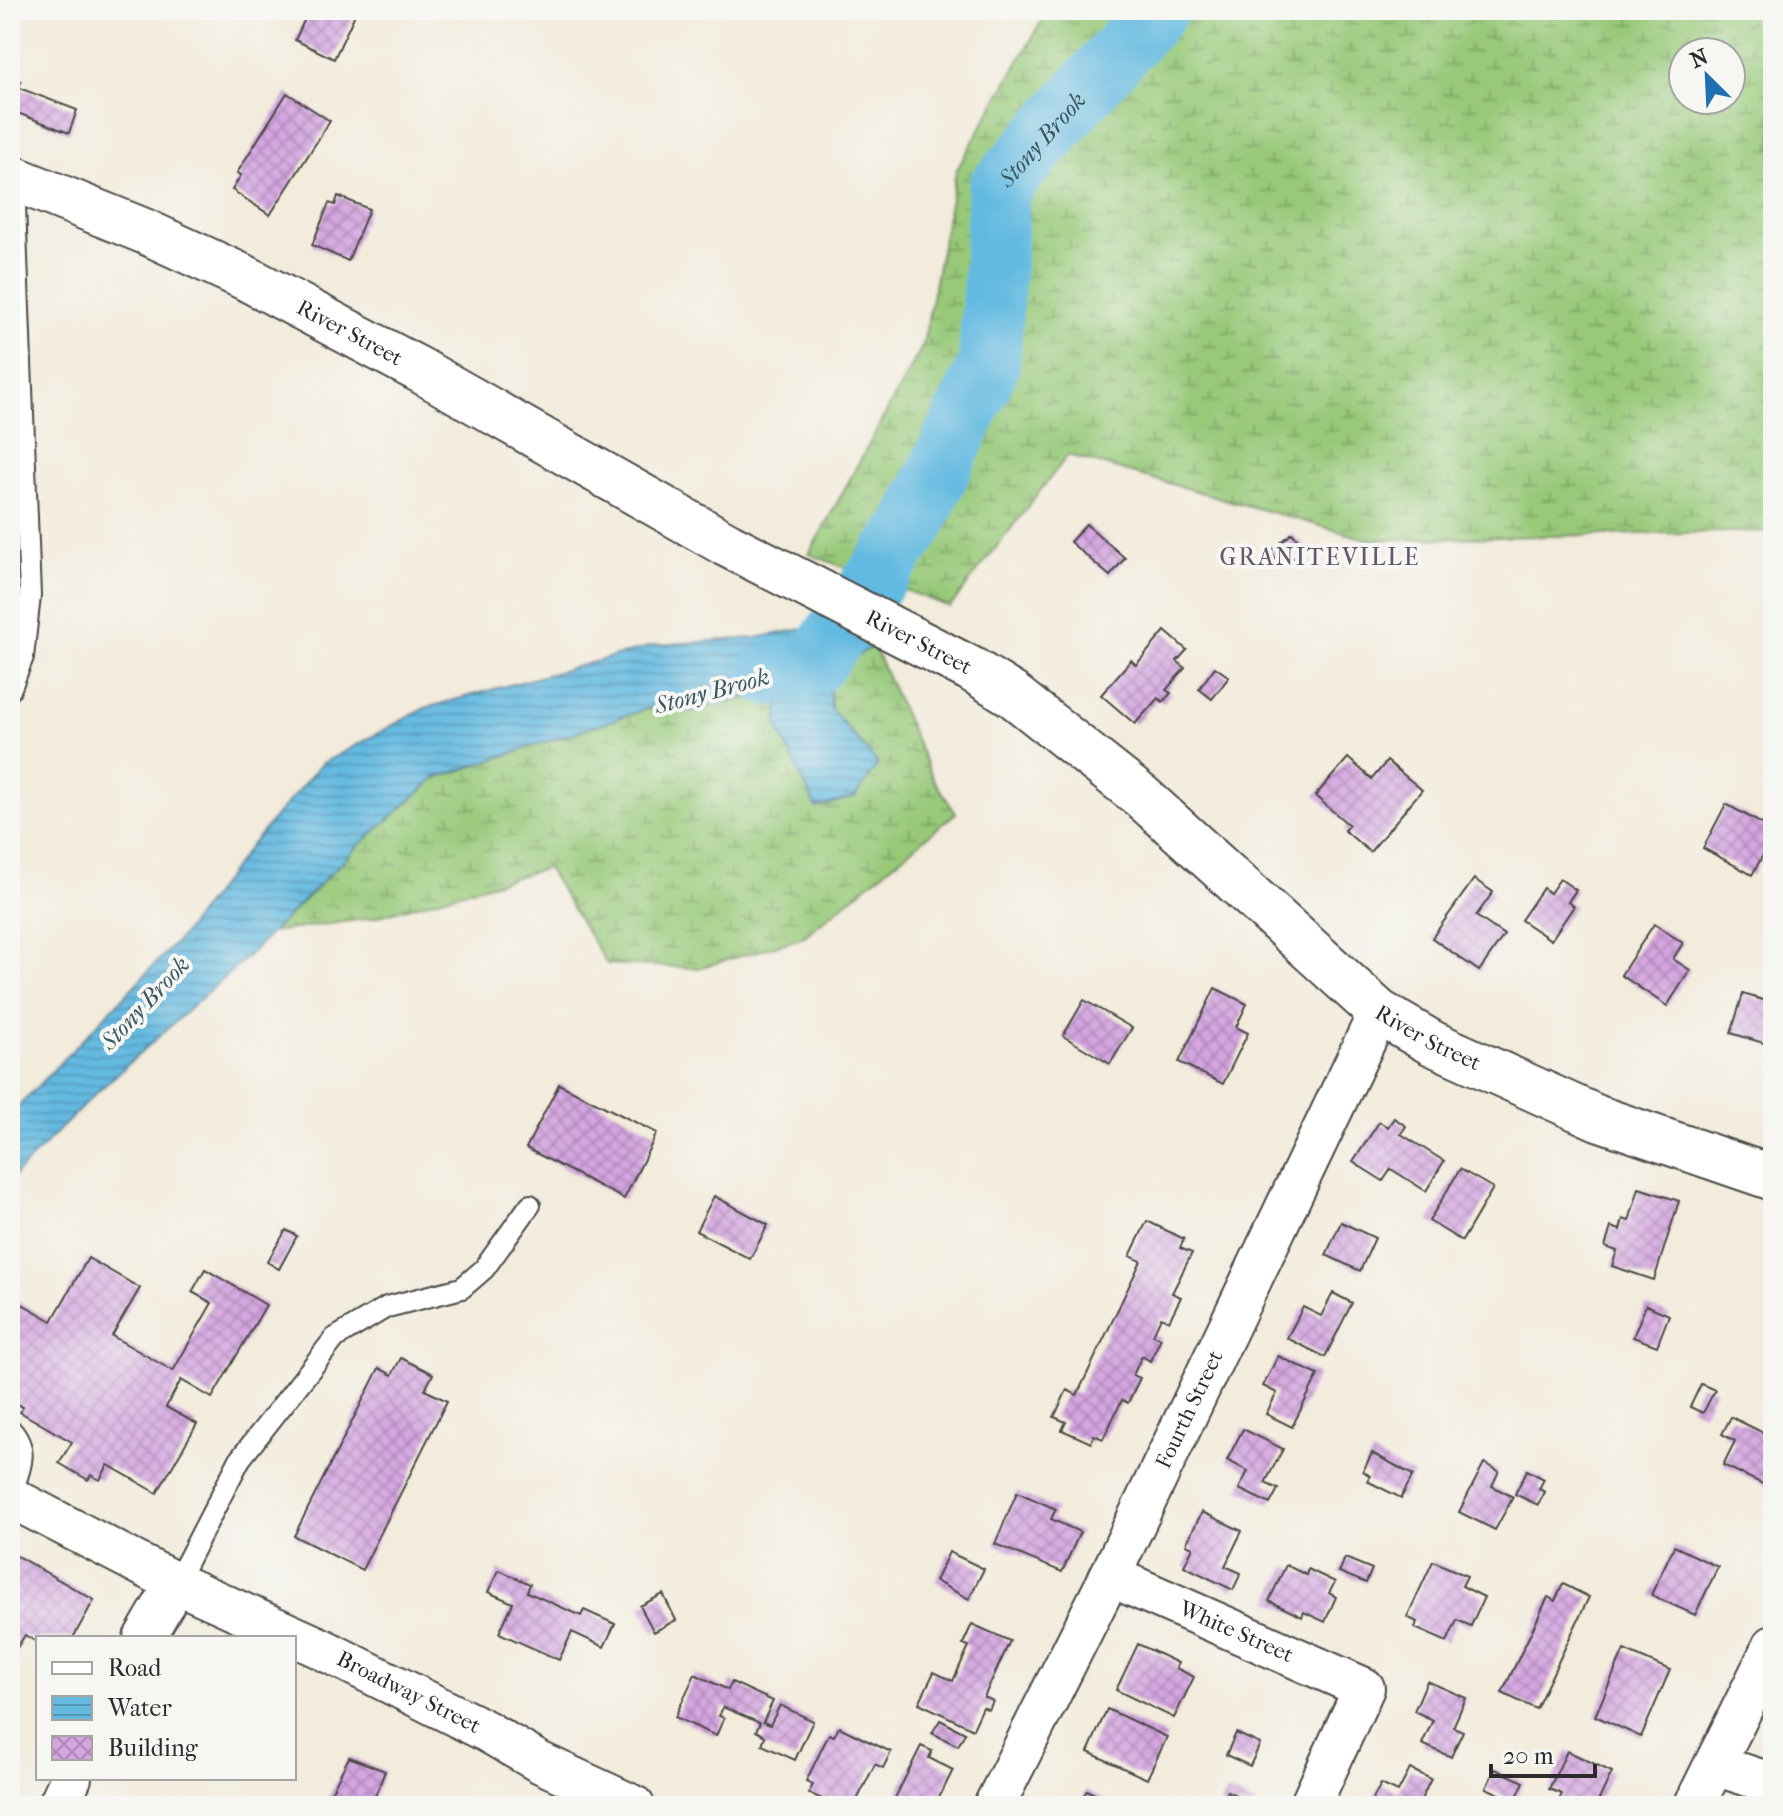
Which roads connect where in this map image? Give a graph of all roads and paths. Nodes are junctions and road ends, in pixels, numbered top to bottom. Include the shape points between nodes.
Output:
1 (12, 178) edge
2 (10, 690) edge
3 (1379, 1012) junction
4 (1773, 1178) edge
5 (530, 1205) dead end
6 (10, 1429) edge
7 (10, 1497) edge
8 (1110, 1576) junction
9 (176, 1583) junction
10 (145, 1636) edge
11 (294, 1636) edge
12 (296, 1637) edge
13 (1773, 1646) edge
14 (1715, 1765) junction
15 (70, 1780) edge
16 (1773, 1784) edge
17 (58, 1806) edge
18 (634, 1806) edge
19 (994, 1806) edge
20 (1310, 1806) edge
21 (1694, 1806) edge

1 - 2 lane via 30,596 23,657
1 - 3 main road, River Street via 246,278 813,589 971,669 1055,724
3 - 4 main road, River Street via 1545,1097
3 - 8 street, Fourth Street
5 - 9 lane via 484,1269 462,1288 387,1307 335,1338 240,1459
6 - 7 lane via 24,1456
7 - 9 street, Broadway Street
8 - 19 street, Fourth Street
8 - 20 street, White Street via 1364,1688
9 - 10 street
9 - 11 street, Broadway Street
12 - 18 street, Broadway Street
13 - 14 street
14 - 16 street
14 - 21 street
15 - 17 street

